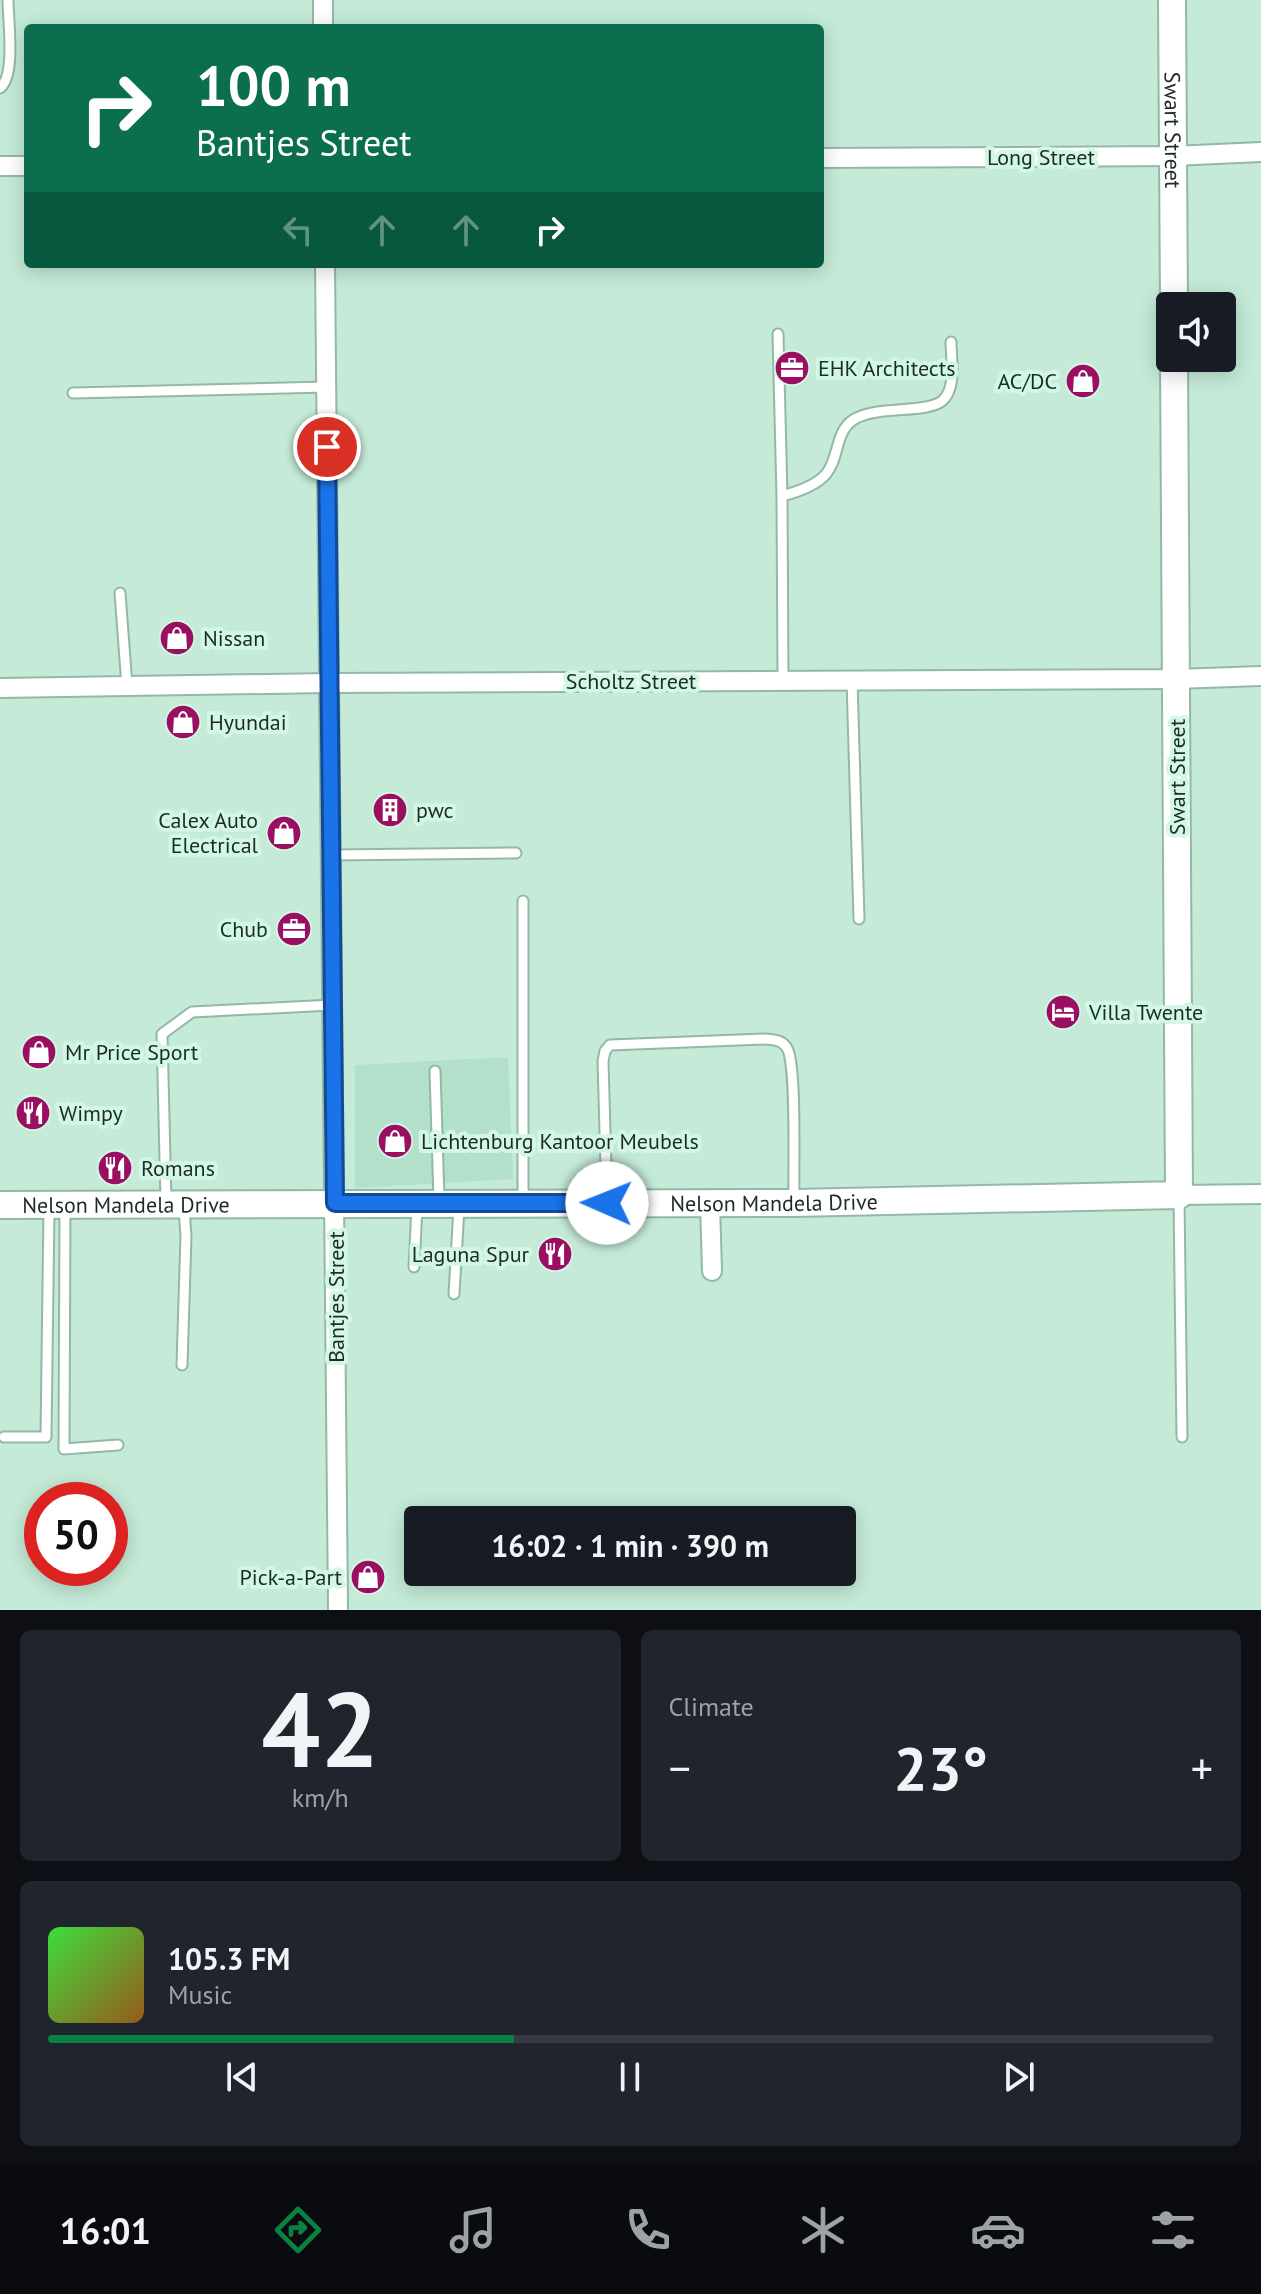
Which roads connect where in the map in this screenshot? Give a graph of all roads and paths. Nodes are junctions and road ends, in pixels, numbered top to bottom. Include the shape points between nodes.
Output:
1 (8, 0) edge
2 (323, 0) edge
3 (1172, 0) edge
4 (323, 24) edge
5 (0, 88) edge
6 (1261, 152) edge
7 (1173, 156) junction
8 (824, 158) edge
9 (0, 166) edge
10 (24, 166) edge
11 (325, 268) edge
12 (1174, 292) edge
13 (778, 334) dead end
14 (951, 342) dead end
15 (1174, 372) edge
16 (326, 387) junction
17 (73, 393) dead end
18 (782, 496) junction
19 (120, 593) dead end
20 (1261, 676) edge
21 (1176, 679) junction
22 (783, 680) junction
23 (852, 680) junction
24 (329, 683) junction
25 (127, 686) junction
26 (0, 688) edge
27 (516, 853) dead end
28 (332, 855) junction
29 (523, 901) dead end
30 (859, 919) dead end
31 (332, 1005) junction
32 (435, 1071) dead end
33 (1261, 1194) edge
34 (1179, 1195) junction
35 (335, 1203) junction
36 (438, 1203) junction
37 (523, 1203) junction
38 (607, 1203) junction
39 (710, 1203) junction
40 (794, 1203) junction
41 (57, 1204) junction
42 (175, 1204) junction
43 (0, 1205) edge
44 (414, 1267) dead end
45 (712, 1271) dead end
46 (454, 1294) dead end
47 (182, 1365) dead end
48 (4, 1437) dead end
49 (1182, 1437) dead end
50 (118, 1445) dead end
51 (338, 1610) edge

1 - 5 lane via 9,71
2 - 4 street
3 - 7 main road, Swart Street
6 - 7 street, Long Street
7 - 8 street, Long Street
7 - 12 main road, Swart Street
9 - 10 street
11 - 16 street, Bantjes Street
13 - 18 lane
14 - 18 lane via 951,381 944,400 856,418 844,430 825,475
15 - 21 main road, Swart Street
16 - 17 lane
16 - 24 street, Bantjes Street
18 - 22 lane
19 - 25 lane
20 - 21 street, Scholtz Street
21 - 23 street, Scholtz Street
21 - 34 main road, Swart Street
22 - 23 street, Scholtz Street
22 - 24 street, Scholtz Street
23 - 30 lane
24 - 25 street, Scholtz Street
24 - 28 street, Bantjes Street
25 - 26 street, Scholtz Street
27 - 28 lane
28 - 31 street, Bantjes Street
29 - 37 lane
31 - 35 street, Bantjes Street
31 - 42 lane via 192,1012 162,1034
32 - 36 lane
33 - 34 street, Nelson Mandela Drive
34 - 40 main road, Nelson Mandela Drive
34 - 49 lane
35 - 36 main road, Nelson Mandela Drive
35 - 42 main road, Nelson Mandela Drive
35 - 51 street, Bantjes Street
36 - 37 main road, Nelson Mandela Drive
36 - 44 lane
36 - 46 lane
37 - 38 main road, Nelson Mandela Drive
38 - 39 main road, Nelson Mandela Drive
38 - 40 lane via 603,1061 610,1045 766,1039 778,1040 790,1053
39 - 40 main road, Nelson Mandela Drive
39 - 45 street
41 - 42 main road, Nelson Mandela Drive
41 - 43 main road, Nelson Mandela Drive
41 - 48 lane via 46,1437
41 - 50 lane via 64,1449
42 - 47 lane via 186,1236

